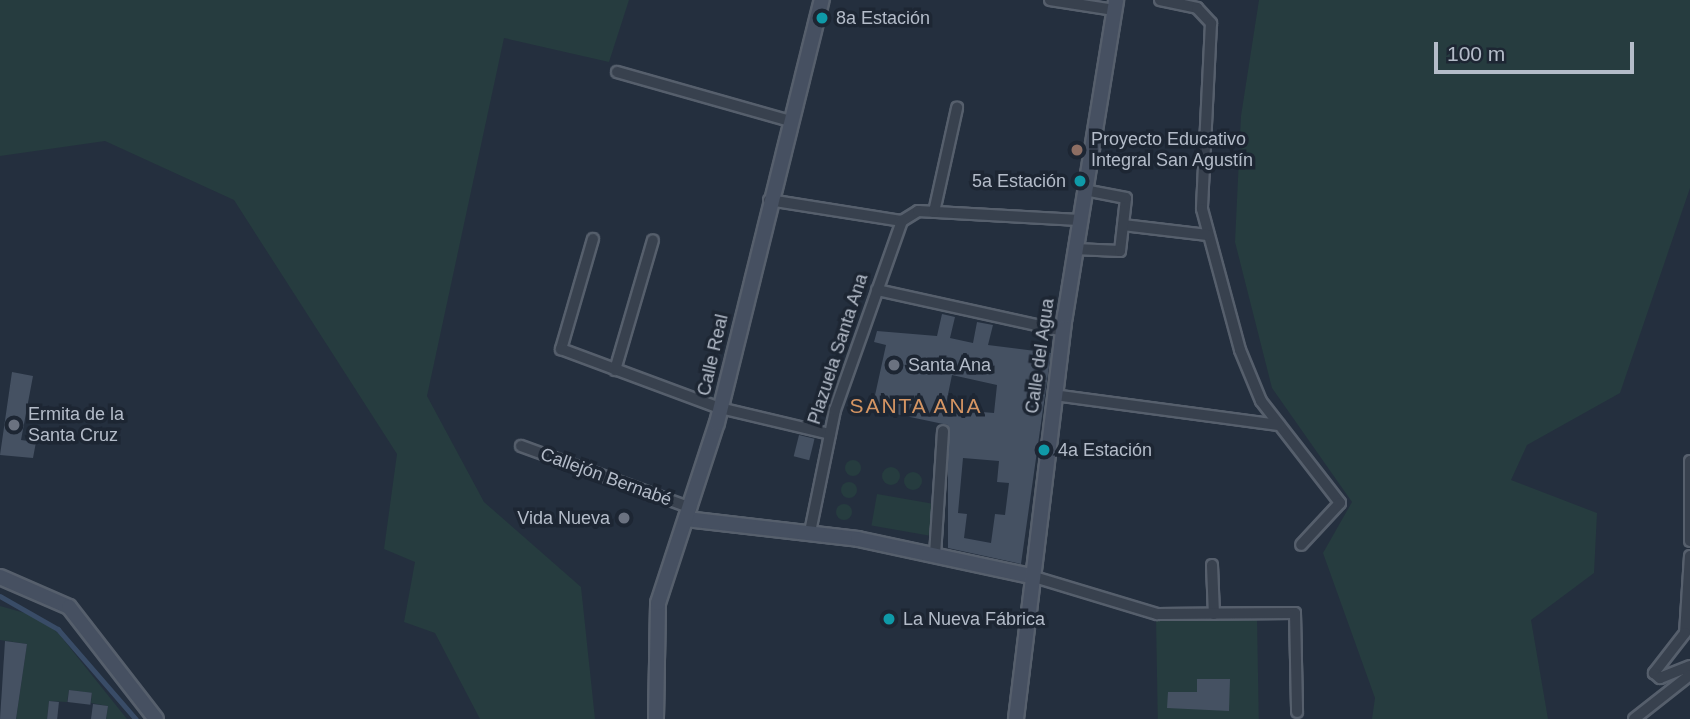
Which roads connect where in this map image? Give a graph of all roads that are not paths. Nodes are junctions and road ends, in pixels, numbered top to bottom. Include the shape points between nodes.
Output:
1 (822, 0) edge
2 (1051, 0) edge
3 (1160, 0) edge
4 (1115, 5) edge
5 (617, 72) dead end
6 (957, 108) dead end
7 (790, 121) junction
8 (1084, 190) junction
9 (769, 200) junction
10 (934, 212) junction
11 (902, 220) junction
12 (1079, 220) junction
13 (1124, 225) junction
14 (1207, 235) junction
15 (593, 239) dead end
16 (653, 240) dead end
17 (1075, 249) junction
18 (877, 289) junction
19 (1063, 331) junction
20 (615, 370) junction
21 (1054, 395) junction
22 (720, 408) junction
23 (1279, 425) junction
24 (943, 430) dead end
25 (830, 434) junction
26 (522, 446) dead end
27 (1690, 461) edge
28 (689, 514) junction
29 (810, 532) junction
30 (1690, 541) edge
31 (1301, 545) dead end
32 (935, 555) junction
33 (1690, 556) edge
34 (1212, 565) dead end
35 (1031, 576) junction
36 (0, 577) edge
37 (1214, 614) junction
38 (1690, 666) edge
39 (1690, 675) edge
40 (1297, 712) dead end
41 (156, 719) edge
42 (656, 719) edge
43 (1016, 719) edge
44 (1634, 719) edge

1 - 7 street, Calle Real
2 - 4 street
3 - 14 street via 1197,8 1214,37 1201,181
4 - 8 street, Calle del Agua
5 - 7 street
6 - 10 street
7 - 9 street, Calle Real
8 - 12 street, Calle del Agua
8 - 13 street via 1124,196
9 - 11 street
9 - 22 street, Calle Real
10 - 11 street via 911,213
10 - 12 street
11 - 18 street, Plazuela Santa Ana
12 - 17 street, Calle del Agua
13 - 14 street
13 - 17 street via 1117,255
14 - 23 street via 1250,380
15 - 20 street via 561,349
16 - 20 street
17 - 19 street, Calle del Agua
18 - 19 street
18 - 25 street, Plazuela Santa Ana
19 - 21 street, Calle del Agua
20 - 22 street
21 - 23 street
21 - 35 street, Calle del Agua
22 - 25 street
22 - 28 street, Calle Real
23 - 31 street via 1340,503
24 - 32 street
25 - 29 street, Plazuela Santa Ana
26 - 28 street, Callejón Bernabé
27 - 30 street
28 - 29 street
28 - 42 street, Calle Real via 658,603
29 - 32 street
32 - 35 street
33 - 38 street via 1685,633 1654,673 1660,678
34 - 37 street
35 - 37 street via 1144,612
35 - 43 street, Calle del Agua
36 - 41 street via 69,607
37 - 40 street via 1295,612
39 - 44 street

